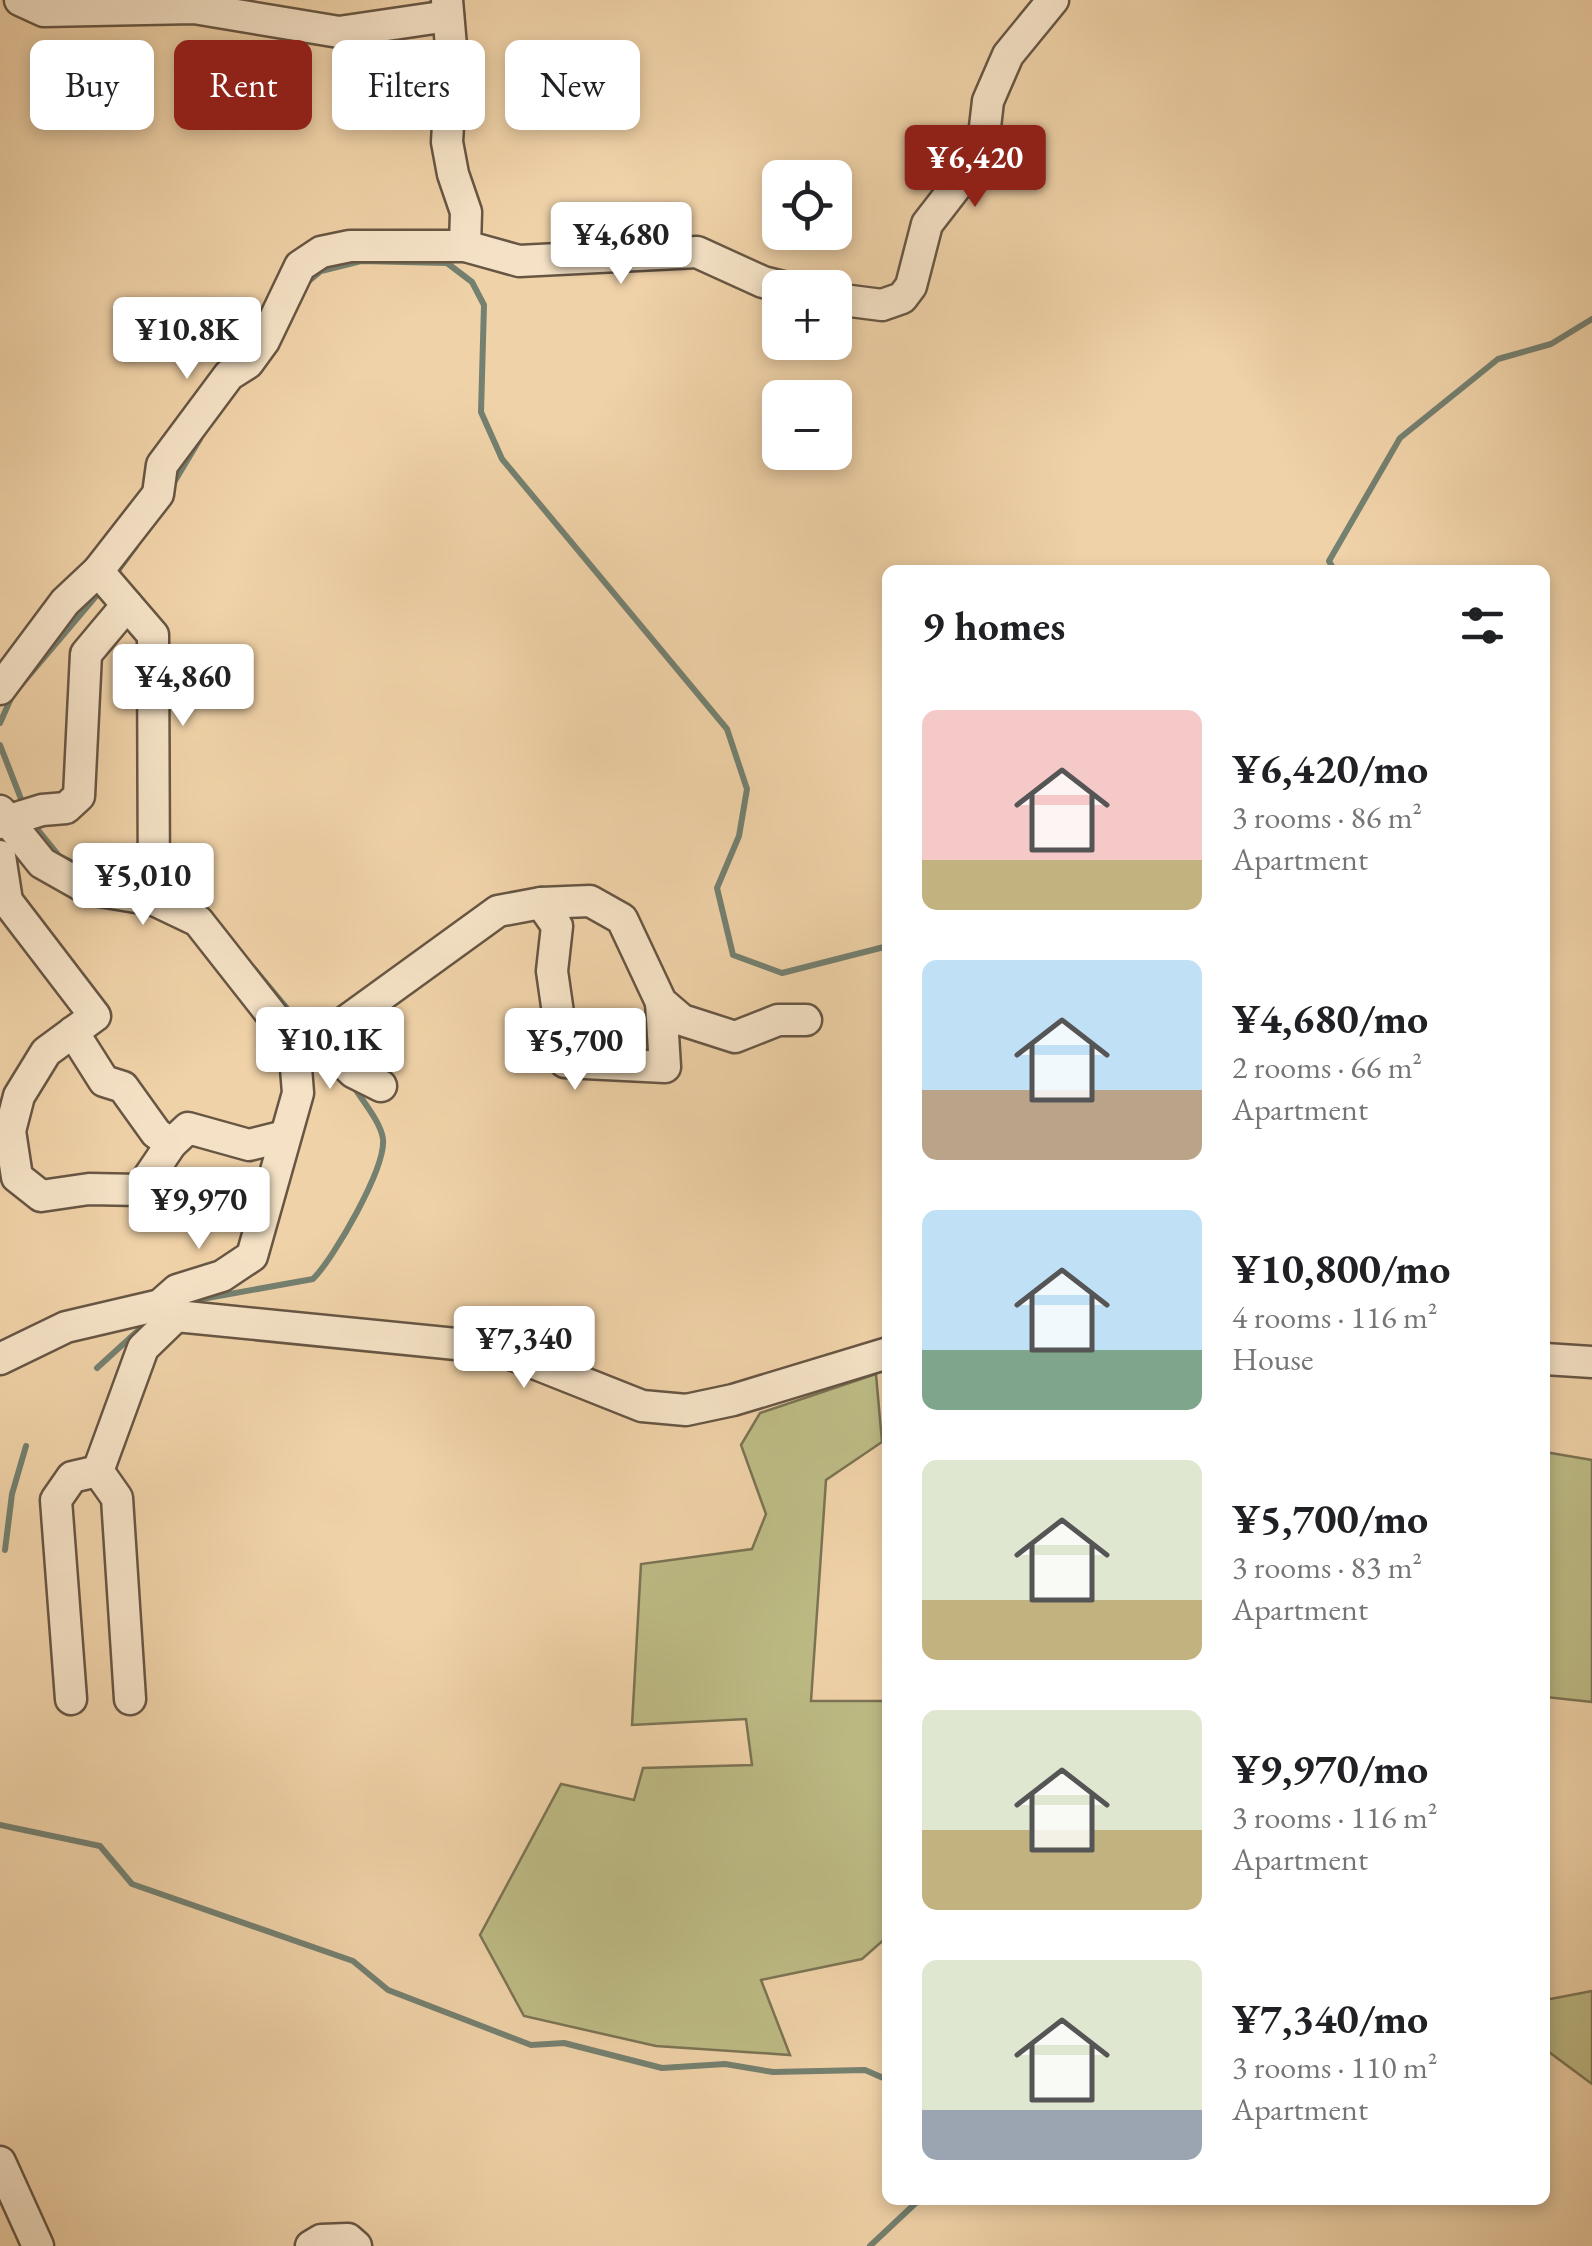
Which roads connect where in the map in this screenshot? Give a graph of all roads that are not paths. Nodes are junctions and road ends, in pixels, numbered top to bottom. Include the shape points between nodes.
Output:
1 (20, 0) edge
2 (1054, 0) edge
3 (447, 8) edge
4 (466, 246) junction
5 (762, 282) edge
6 (852, 301) edge
7 (111, 586) junction
8 (0, 689) edge
9 (9, 827) edge
10 (154, 900) junction
11 (541, 904) junction
12 (662, 1002) junction
13 (806, 1020) dead end
14 (72, 1032) junction
15 (307, 1041) junction
16 (381, 1086) dead end
17 (5, 1132) edge
18 (285, 1136) junction
19 (171, 1144) junction
20 (8, 1181) edge
21 (168, 1310) junction
22 (882, 1356) edge
23 (1550, 1359) edge
24 (0, 1360) edge
25 (1592, 1362) edge
26 (98, 1471) junction
27 (71, 1699) dead end
28 (130, 1700) dead end
29 (0, 2162) edge
30 (38, 2246) edge
31 (311, 2246) edge
32 (356, 2246) edge

1 - 3 street via 44,11 194,8 339,32
2 - 6 street via 1008,55 988,102 982,153 926,224 911,286 902,298 882,305
3 - 4 street via 447,142 466,212
4 - 5 street via 519,261 697,252
4 - 7 street via 350,246 321,252 300,266 264,342 248,364 229,375 162,465 158,494
7 - 8 street via 65,602
7 - 9 street via 86,654 79,796 66,808
7 - 10 street via 152,636
9 - 10 street via 42,863 88,889
9 - 14 street via 7,901 95,1016
10 - 15 street via 198,921
11 - 12 street via 590,901 622,919
11 - 12 street via 557,926 552,970 565,1062 665,1067
11 - 15 street via 498,911
12 - 13 street via 682,1020 736,1037 778,1020
14 - 17 street via 46,1052
14 - 19 street via 104,1081 123,1087
15 - 16 street
15 - 18 street
17 - 20 street
18 - 19 street via 249,1145 188,1128
18 - 21 street via 252,1256 222,1276 177,1290
19 - 20 street via 140,1190 41,1196
21 - 22 street via 496,1348 642,1406 686,1410
21 - 24 street via 66,1327
21 - 26 street via 143,1348
23 - 25 street
26 - 27 street via 72,1477 56,1500
26 - 28 street via 117,1498
29 - 30 street
31 - 32 street via 348,2239

